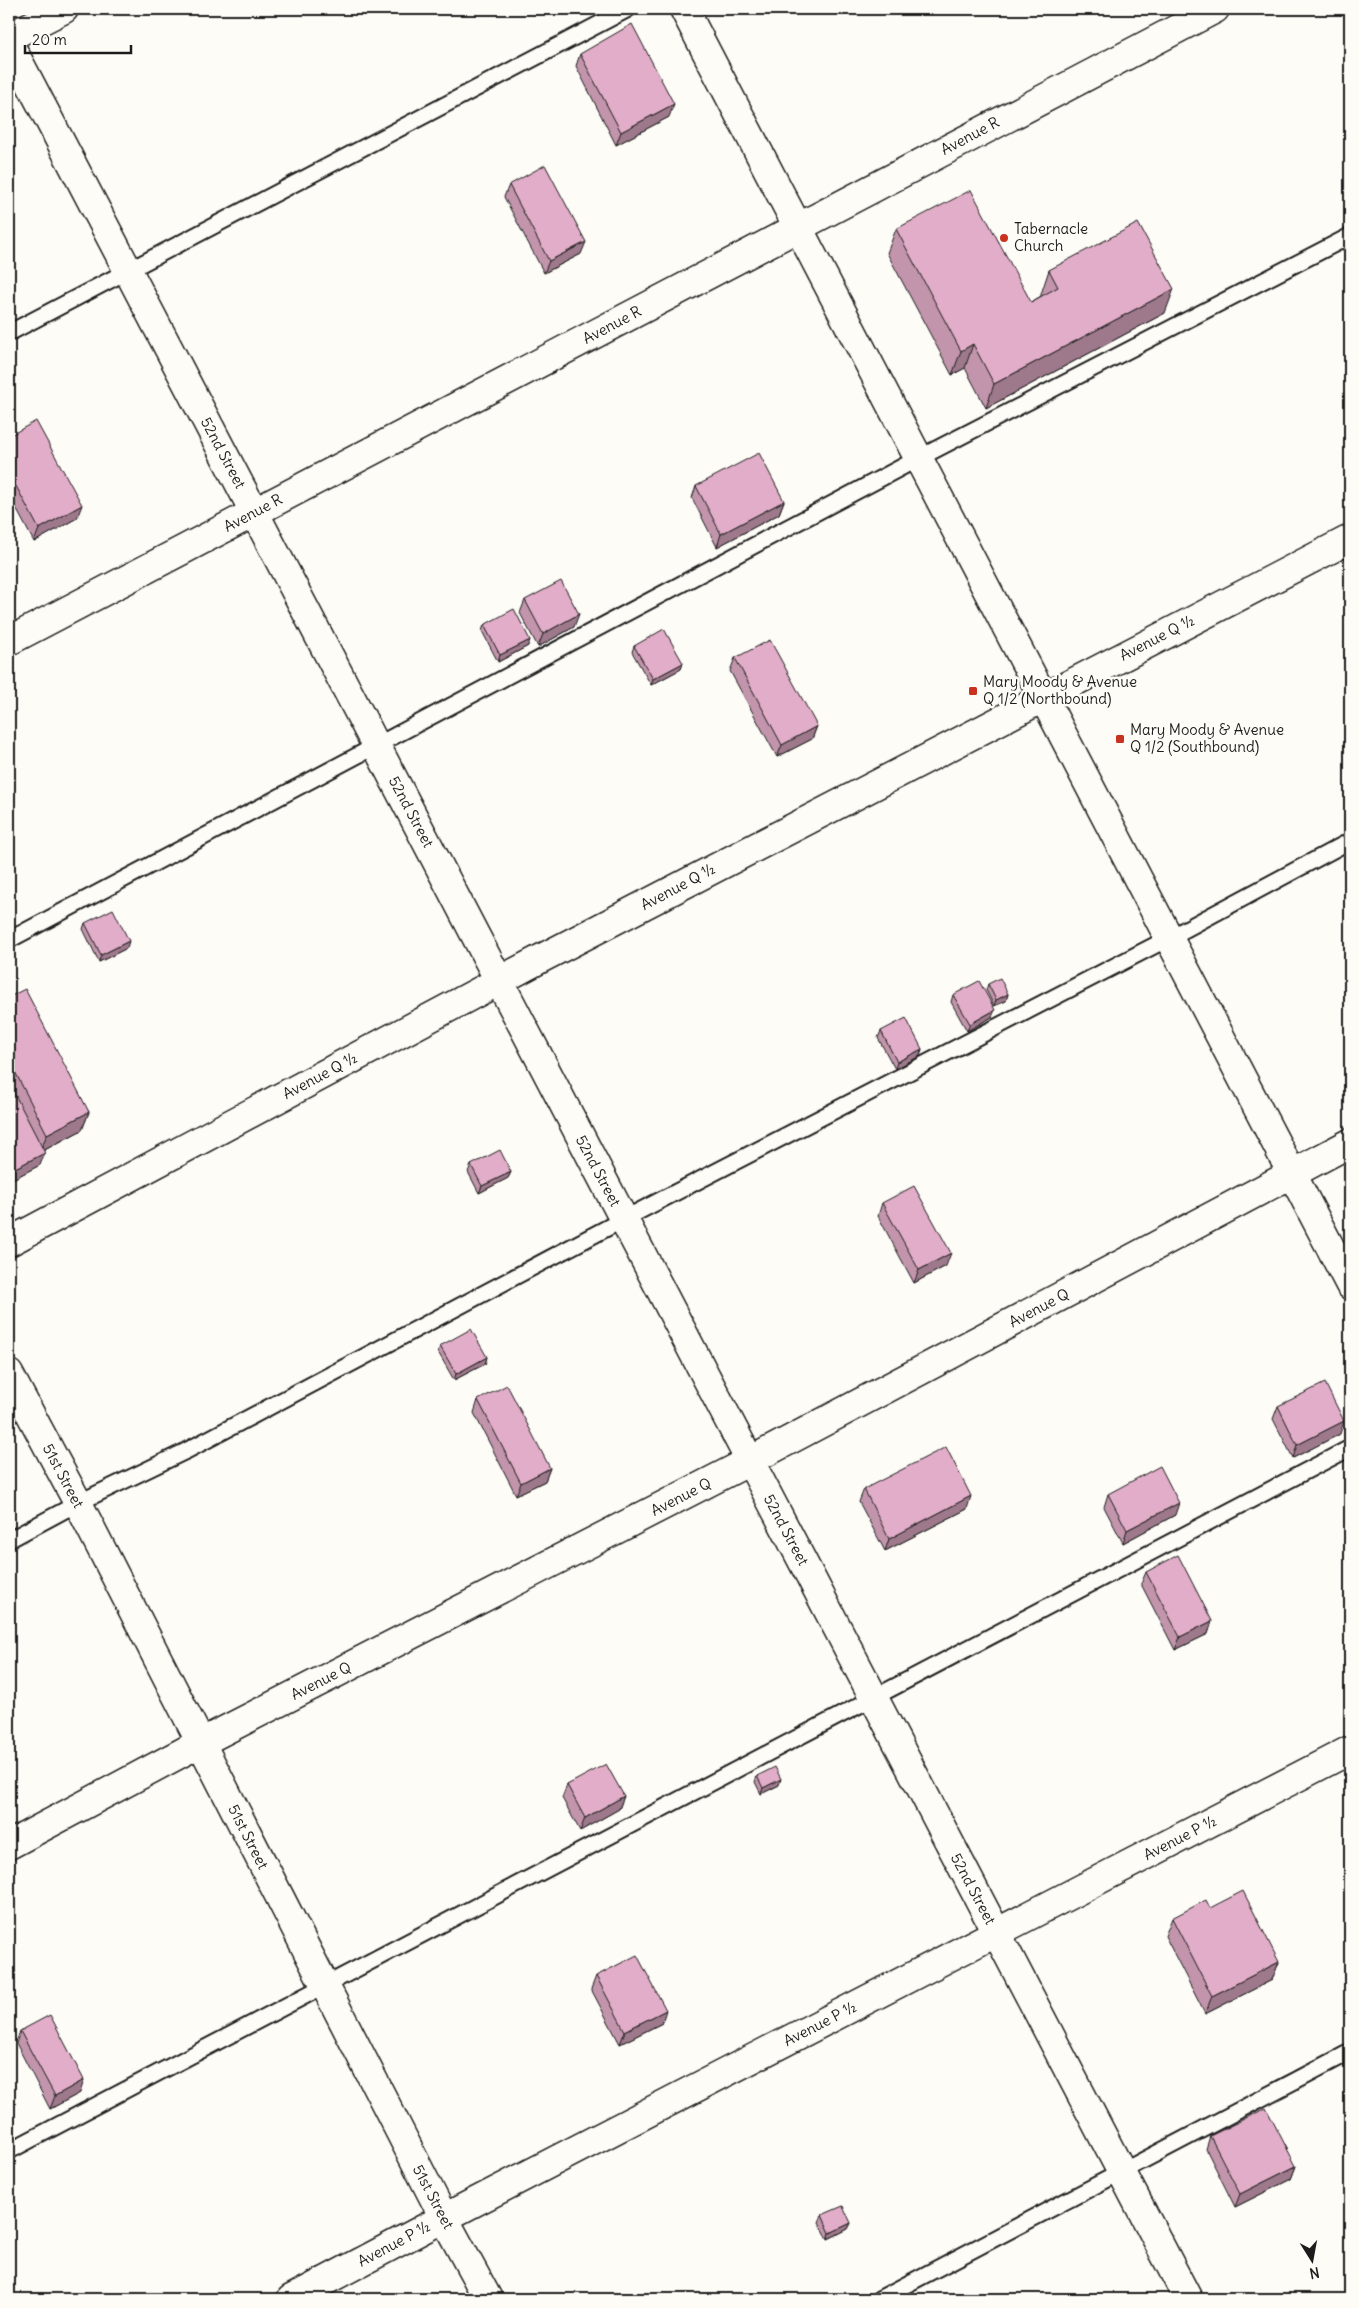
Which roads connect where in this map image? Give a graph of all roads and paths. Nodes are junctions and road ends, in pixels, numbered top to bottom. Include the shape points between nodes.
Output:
1 (64, 9) edge
2 (628, 9) edge
3 (684, 9) edge
4 (1215, 9) edge
5 (9, 38) edge
6 (9, 43) edge
7 (797, 226) junction
8 (1350, 236) edge
9 (128, 271) junction
10 (9, 334) edge
11 (919, 458) junction
12 (254, 513) junction
13 (1350, 539) edge
14 (9, 641) edge
15 (1043, 697) junction
16 (376, 745) junction
17 (1350, 841) edge
18 (1169, 938) junction
19 (9, 940) edge
20 (499, 980) junction
21 (1350, 1142) edge
22 (1292, 1174) junction
23 (624, 1219) junction
24 (9, 1242) edge
25 (1350, 1285) edge
26 (9, 1374) edge
27 (1350, 1448) edge
28 (750, 1461) junction
29 (78, 1503) junction
30 (9, 1540) edge
31 (874, 1698) junction
32 (200, 1743) junction
33 (1350, 1750) edge
34 (9, 1845) edge
35 (996, 1932) junction
36 (324, 1986) junction
37 (1350, 2052) edge
38 (9, 2151) edge
39 (1121, 2172) junction
40 (444, 2218) junction
41 (291, 2299) edge
42 (488, 2299) edge
43 (879, 2299) edge
44 (1188, 2299) edge

1 - 5 street
2 - 9 lane
3 - 7 street
4 - 7 street, Avenue R
6 - 9 street, 52nd Street
7 - 11 street
7 - 12 street, Avenue R
8 - 11 lane
9 - 10 lane
9 - 12 street, 52nd Street
11 - 15 street
11 - 16 lane
12 - 14 street, Avenue R
12 - 16 street, 52nd Street
13 - 15 street, Avenue Q ½
15 - 18 street
15 - 20 street, Avenue Q ½
16 - 19 lane
16 - 20 street, 52nd Street
17 - 18 lane
18 - 22 street
18 - 23 lane
20 - 23 street, 52nd Street
20 - 24 street, Avenue Q ½
21 - 22 street, Avenue Q
22 - 25 street
22 - 28 street, Avenue Q
23 - 28 street, 52nd Street
23 - 29 lane via 186,1451
26 - 29 street, 51st Street
27 - 31 lane
28 - 31 street, 52nd Street
28 - 32 street, Avenue Q
29 - 30 lane
29 - 32 street, 51st Street
31 - 35 street, 52nd Street
31 - 36 lane
32 - 34 street, Avenue Q
32 - 36 street, 51st Street
33 - 35 street, Avenue P ½
35 - 39 street, 52nd Street
35 - 40 street, Avenue P ½
36 - 38 lane
36 - 40 street, 51st Street
37 - 39 lane
39 - 43 lane
39 - 44 street, 52nd Street
40 - 41 street, Avenue P ½
40 - 42 street, 51st Street

